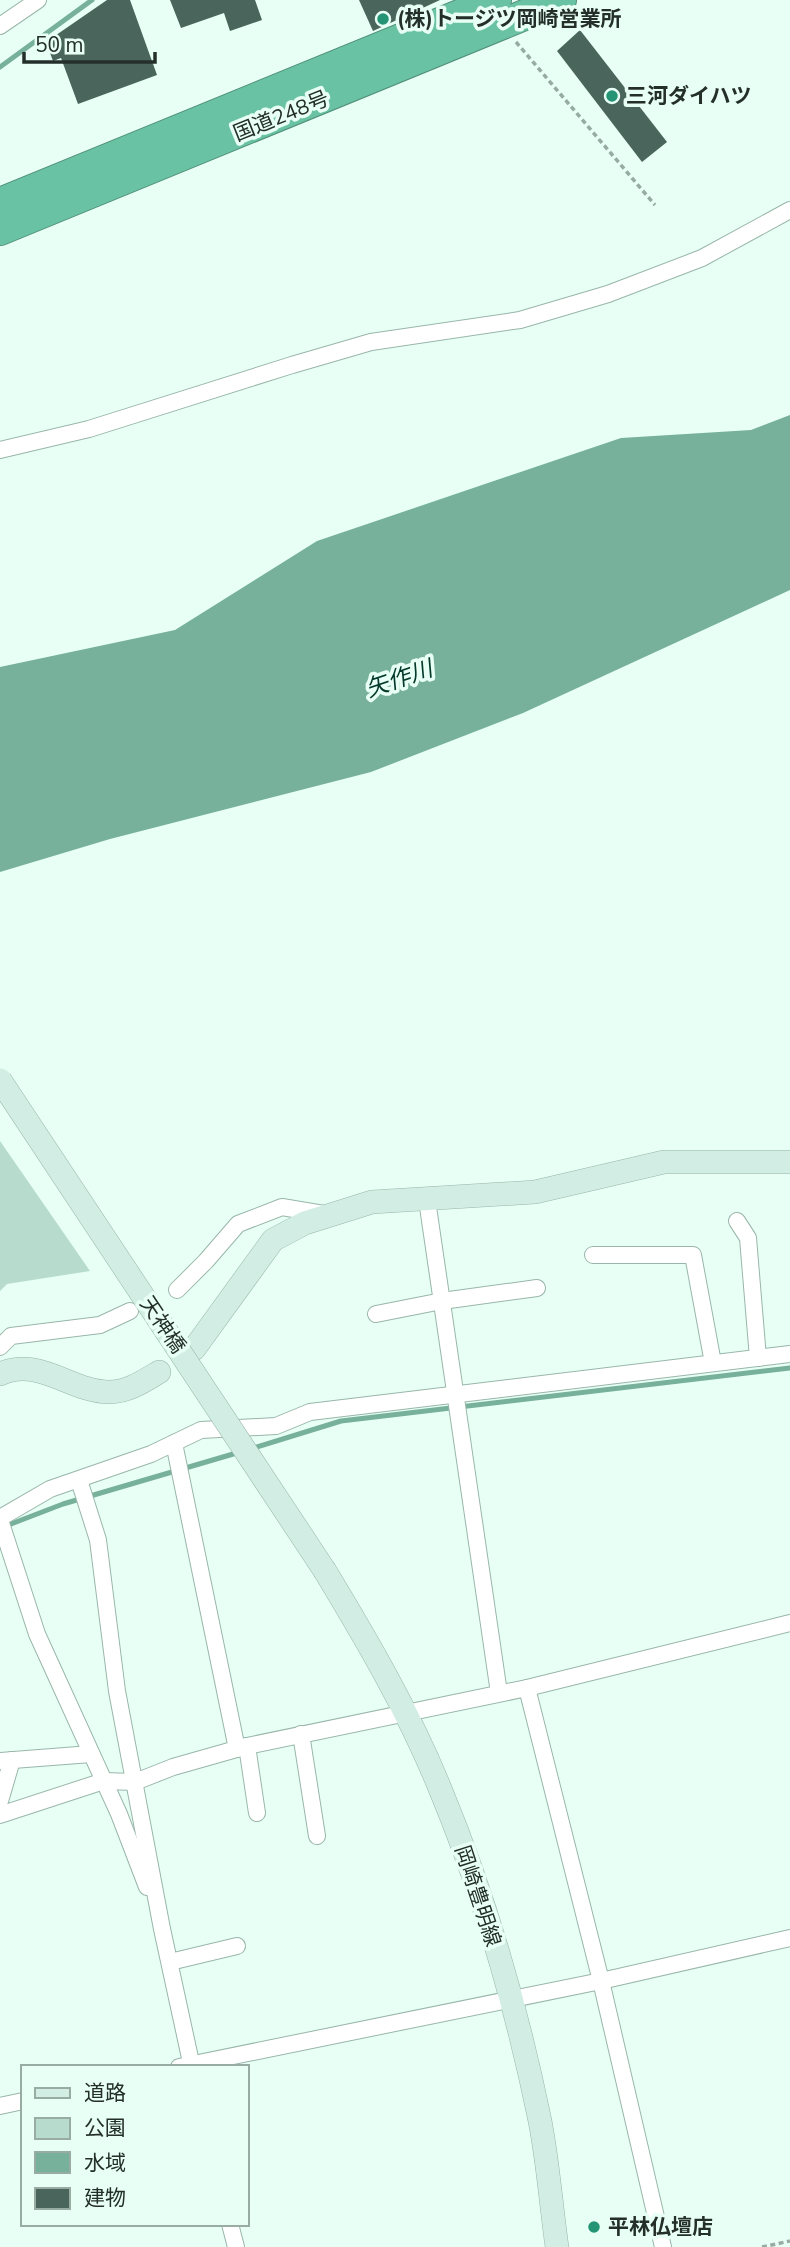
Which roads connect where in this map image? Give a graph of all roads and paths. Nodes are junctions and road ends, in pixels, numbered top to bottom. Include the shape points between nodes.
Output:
1 (38, 0) edge
2 (561, 0) edge
3 (499, 13) edge
4 (0, 26) edge
5 (0, 203) edge
6 (655, 205) dead end
7 (790, 209) edge
8 (0, 230) edge
9 (0, 450) edge
10 (0, 1080) edge
11 (790, 1162) edge
12 (427, 1200) junction
13 (330, 1215) junction
14 (737, 1221) dead end
15 (593, 1255) dead end
16 (537, 1288) dead end
17 (177, 1290) dead end
18 (442, 1301) junction
19 (130, 1311) dead end
20 (376, 1314) dead end
21 (0, 1347) edge
22 (194, 1349) dead end
23 (790, 1354) edge
24 (758, 1358) junction
25 (713, 1363) junction
26 (159, 1372) dead end
27 (0, 1374) edge
28 (457, 1395) junction
29 (174, 1443) junction
30 (79, 1480) junction
31 (0, 1519) edge
32 (325, 1571) joint
33 (790, 1623) edge
34 (527, 1688) junction
35 (499, 1693) junction
36 (404, 1712) junction
37 (301, 1734) junction
38 (242, 1747) junction
39 (91, 1754) junction
40 (6, 1760) edge
41 (104, 1781) junction
42 (135, 1782) junction
43 (0, 1801) edge
44 (257, 1813) dead end
45 (0, 1815) edge
46 (317, 1836) dead end
47 (162, 1929) junction
48 (790, 1938) edge
49 (237, 1946) dead end
50 (170, 1962) junction
51 (601, 1981) junction
52 (512, 1998) junction
53 (187, 2065) edge
54 (192, 2065) edge
55 (21, 2101) edge
56 (0, 2106) edge
57 (231, 2226) edge
58 (790, 2241) edge
59 (236, 2247) edge
60 (556, 2247) edge
61 (663, 2247) edge
62 (762, 2247) edge

1 - 4 street
2 - 3 highway, 国道248号
3 - 5 highway, 国道248号
3 - 6 path
3 - 8 highway, 国道248号
7 - 9 street via 702,258 596,298 520,320 370,342 89,429
10 - 32 main road, 天神橋, bridge
11 - 12 main road via 664,1161 535,1192
12 - 13 main road via 372,1202
12 - 18 street
13 - 17 street via 282,1207 238,1224
13 - 22 main road via 273,1240
14 - 24 street via 748,1238
15 - 25 street via 693,1255
16 - 18 street
18 - 20 street
18 - 28 street
19 - 21 street via 100,1325 11,1336
23 - 24 street
24 - 25 street
25 - 28 street
26 - 27 main road via 133,1387 110,1392 86,1389 29,1368
28 - 29 street via 310,1412 276,1426 201,1430
28 - 35 street
29 - 30 street
29 - 38 street
30 - 31 street via 50,1489
30 - 42 street via 98,1540 117,1690
31 - 39 street via 37,1634
32 - 36 main road, 岡崎豊明線
33 - 34 street
34 - 35 street
34 - 51 street
35 - 36 street
36 - 37 street
36 - 52 main road, 岡崎豊明線 via 441,1789 469,1863
37 - 38 street
37 - 46 street
38 - 42 street
38 - 44 street
39 - 40 street
39 - 41 street
40 - 43 street
41 - 42 street
41 - 45 street
41 - 47 street
42 - 47 street
47 - 50 street
48 - 51 street
49 - 50 street
50 - 53 street
51 - 52 street
51 - 61 street
52 - 54 street
52 - 60 main road, 岡崎豊明線 via 540,2123
55 - 56 street
57 - 59 street
58 - 62 path

